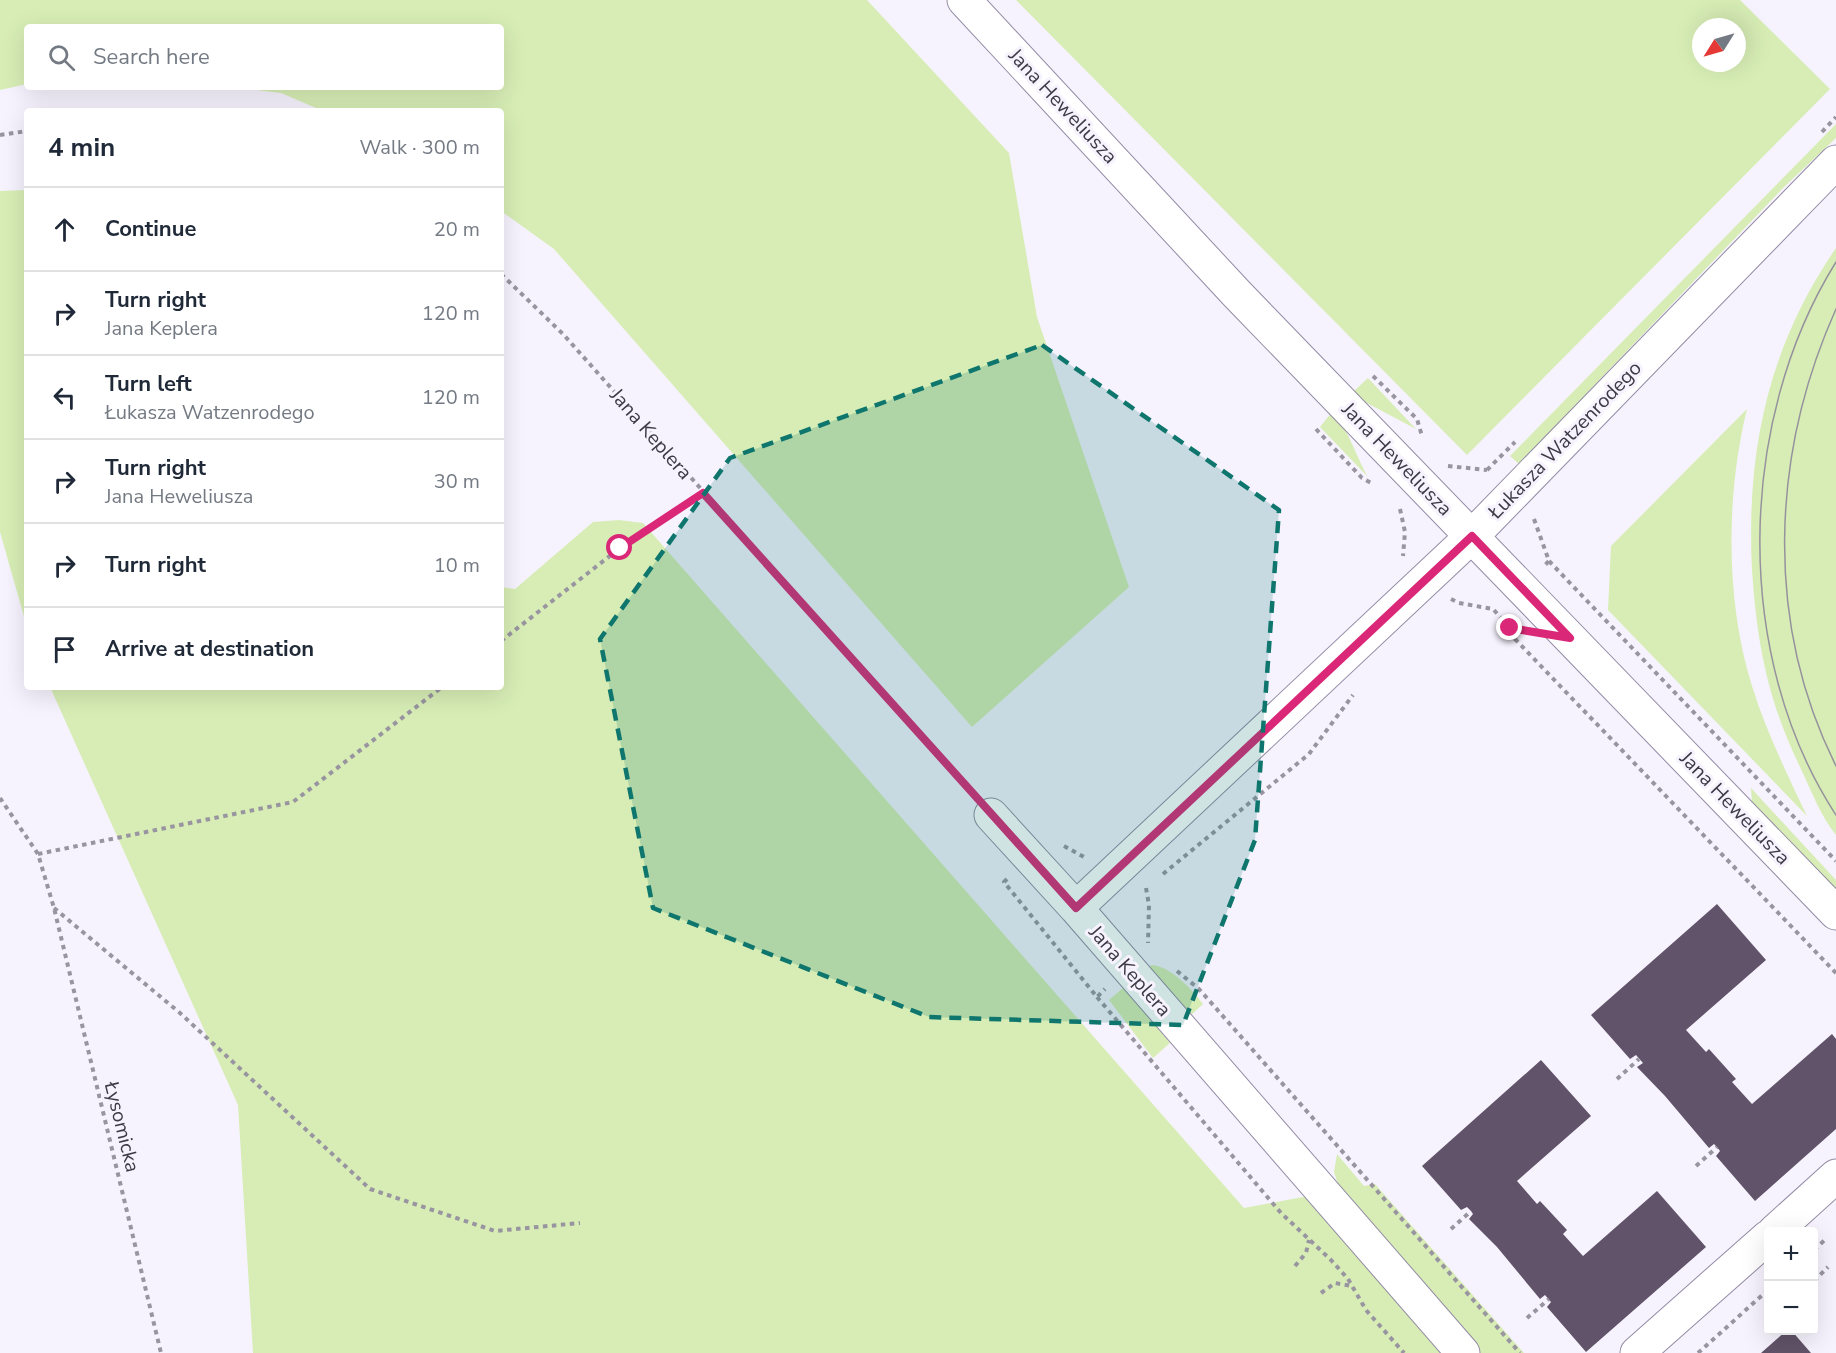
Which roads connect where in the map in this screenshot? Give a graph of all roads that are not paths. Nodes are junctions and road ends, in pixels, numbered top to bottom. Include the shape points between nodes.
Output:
1 (964, 0) edge
2 (1836, 162) edge
3 (1472, 536) junction
4 (991, 815) road end
5 (1076, 908) junction
6 (1836, 913) edge
7 (1836, 1176) edge
8 (1780, 1227) edge
9 (1764, 1241) edge
10 (1463, 1353) edge
11 (1637, 1353) edge

1 - 3 street, Jana Heweliusza via 1237,294
2 - 3 street, Łukasza Watzenrodego
3 - 5 street, Łukasza Watzenrodego
3 - 6 street, Jana Heweliusza
4 - 5 street, Jana Keplera
5 - 10 street, Jana Keplera
7 - 8 street
9 - 11 street

